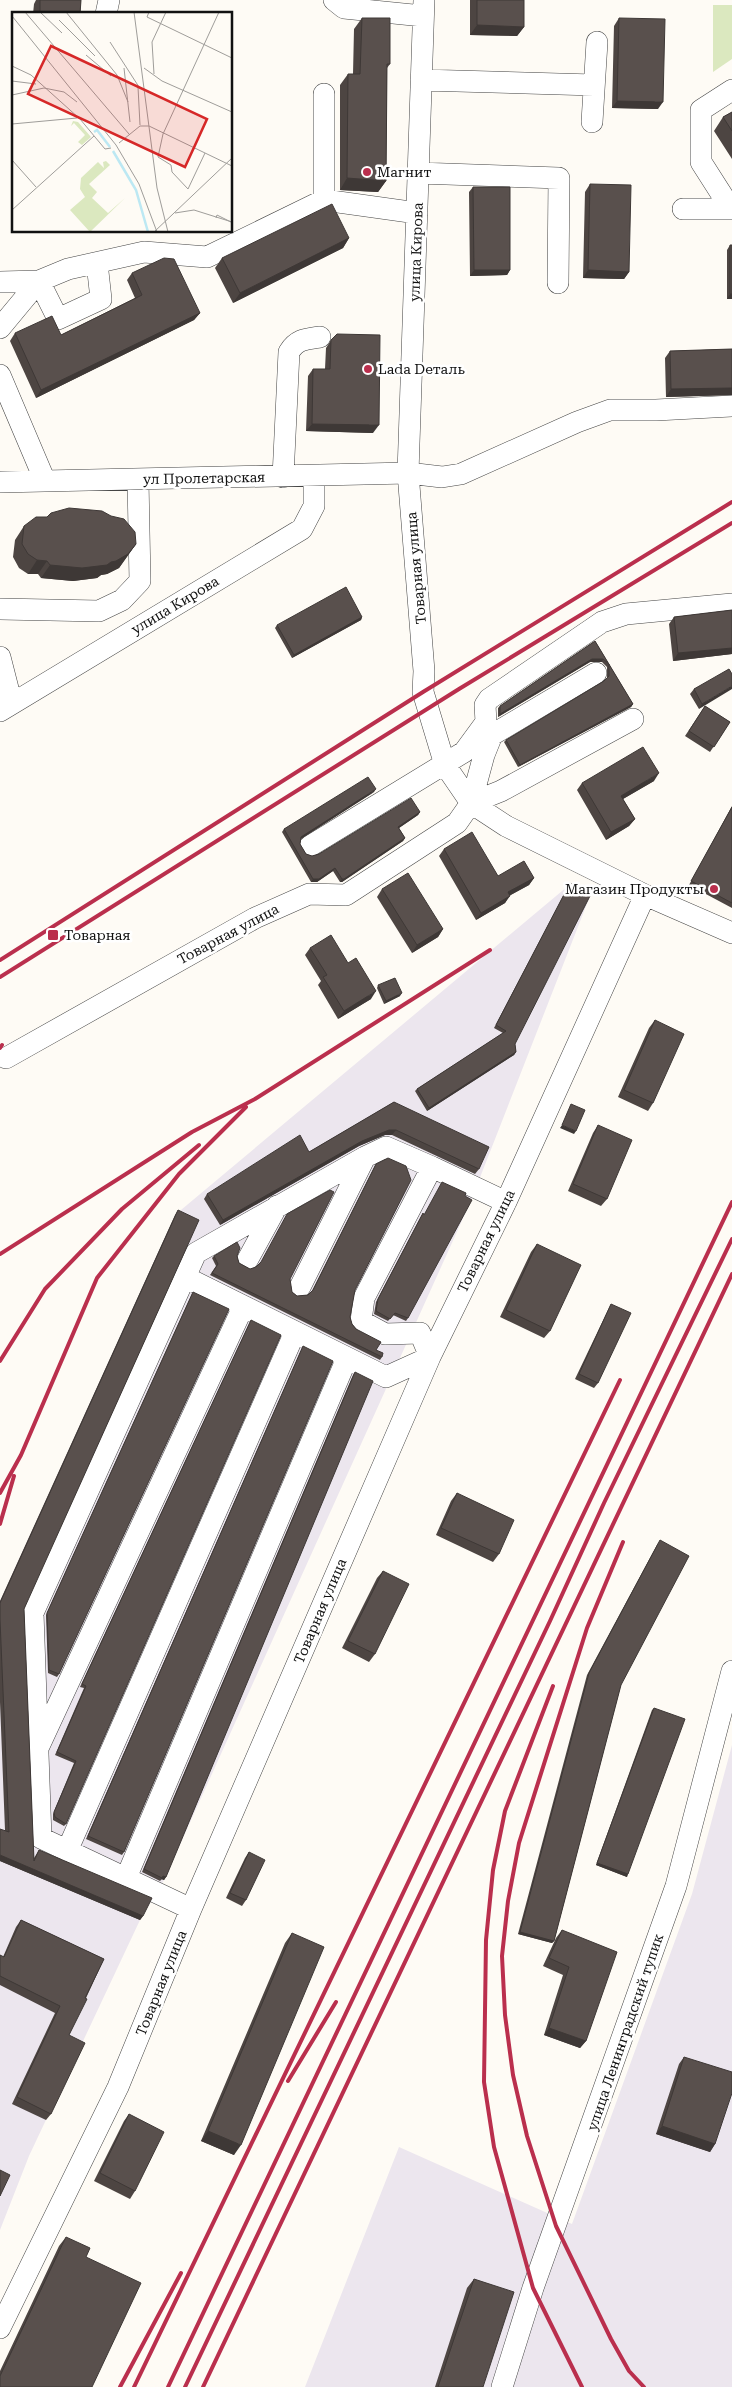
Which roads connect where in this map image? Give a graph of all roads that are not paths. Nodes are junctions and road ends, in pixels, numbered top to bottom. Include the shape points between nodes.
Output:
1 (334, 0) edge
2 (424, 8) edge
3 (597, 42) dead end
4 (421, 80) junction
5 (594, 85) junction
6 (732, 90) edge
7 (324, 94) dead end
8 (592, 122) dead end
9 (418, 173) junction
10 (324, 200) junction
11 (683, 208) dead end
12 (731, 209) edge
13 (417, 213) junction
14 (97, 262) junction
15 (39, 281) junction
16 (0, 282) edge
17 (558, 283) dead end
18 (0, 328) edge
19 (320, 337) dead end
20 (0, 375) edge
21 (732, 406) edge
22 (408, 473) junction
23 (314, 476) junction
24 (283, 477) junction
25 (138, 480) junction
26 (0, 482) edge
27 (45, 482) junction
28 (732, 604) edge
29 (0, 609) edge
30 (0, 656) edge
31 (596, 673) dead end
32 (6, 707) edge
33 (633, 719) dead end
34 (445, 765) junction
35 (471, 802) junction
36 (310, 846) dead end
37 (645, 895) junction
38 (732, 933) edge
39 (6, 1058) dead end
40 (366, 1157) junction
41 (432, 1167) junction
42 (506, 1202) junction
43 (277, 1205) junction
44 (248, 1259) dead end
45 (185, 1277) junction
46 (300, 1287) dead end
47 (243, 1306) junction
48 (295, 1332) junction
49 (430, 1357) junction
50 (346, 1358) junction
51 (732, 1672) edge
52 (37, 1751) junction
53 (67, 1851) junction
54 (126, 1878) junction
55 (191, 1909) junction
56 (0, 2328) edge
57 (504, 2387) edge

1 - 2 street via 344,8
2 - 4 street, улица Кирова
3 - 5 street
4 - 5 street
4 - 9 street, улица Кирова
5 - 8 street
6 - 12 street via 701,110 701,162
7 - 10 street
9 - 13 street, улица Кирова
9 - 17 street via 559,178
10 - 13 street
10 - 14 street via 207,257 144,252
11 - 12 street
13 - 22 street, улица Кирова
14 - 15 street
14 - 15 street via 101,299 58,319
15 - 16 street
15 - 18 street
19 - 24 street via 294,343 289,352
20 - 27 street
21 - 22 street, ул Пролетарская via 610,410 461,474 442,477
22 - 23 street, ул Пролетарская
22 - 34 street, Товарная улица via 423,692
23 - 24 street, ул Пролетарская
23 - 32 street, улица Кирова via 314,506 302,529
24 - 25 street, ул Пролетарская
25 - 27 street, ул Пролетарская
25 - 29 street via 140,581 122,600 99,611
26 - 27 street, ул Пролетарская
28 - 34 street via 626,614 602,622 489,699 485,705 486,722 464,752
30 - 32 street
31 - 35 street via 492,735
33 - 35 street via 501,791
34 - 35 street, Товарная улица
34 - 36 street
35 - 37 street, Товарная улица via 506,826
35 - 39 street, Товарная улица via 457,823 346,895 309,894 255,918
37 - 38 street, Товарная улица
37 - 42 street, Товарная улица
40 - 41 street via 386,1147
40 - 43 street
40 - 46 street
41 - 42 street
41 - 49 street via 364,1298 361,1321 384,1334 420,1333
42 - 49 street, Товарная улица
43 - 44 street
43 - 45 street via 196,1252
45 - 47 street
45 - 52 street via 33,1613
47 - 48 street
47 - 52 street
48 - 50 street
48 - 53 street
49 - 50 street via 386,1377
49 - 55 street, Товарная улица
50 - 54 street
51 - 57 street, улица Ленинградский тупик via 676,1886 533,2288
52 - 53 street via 42,1838
53 - 54 street
54 - 55 street
55 - 56 street, Товарная улица via 118,2087

